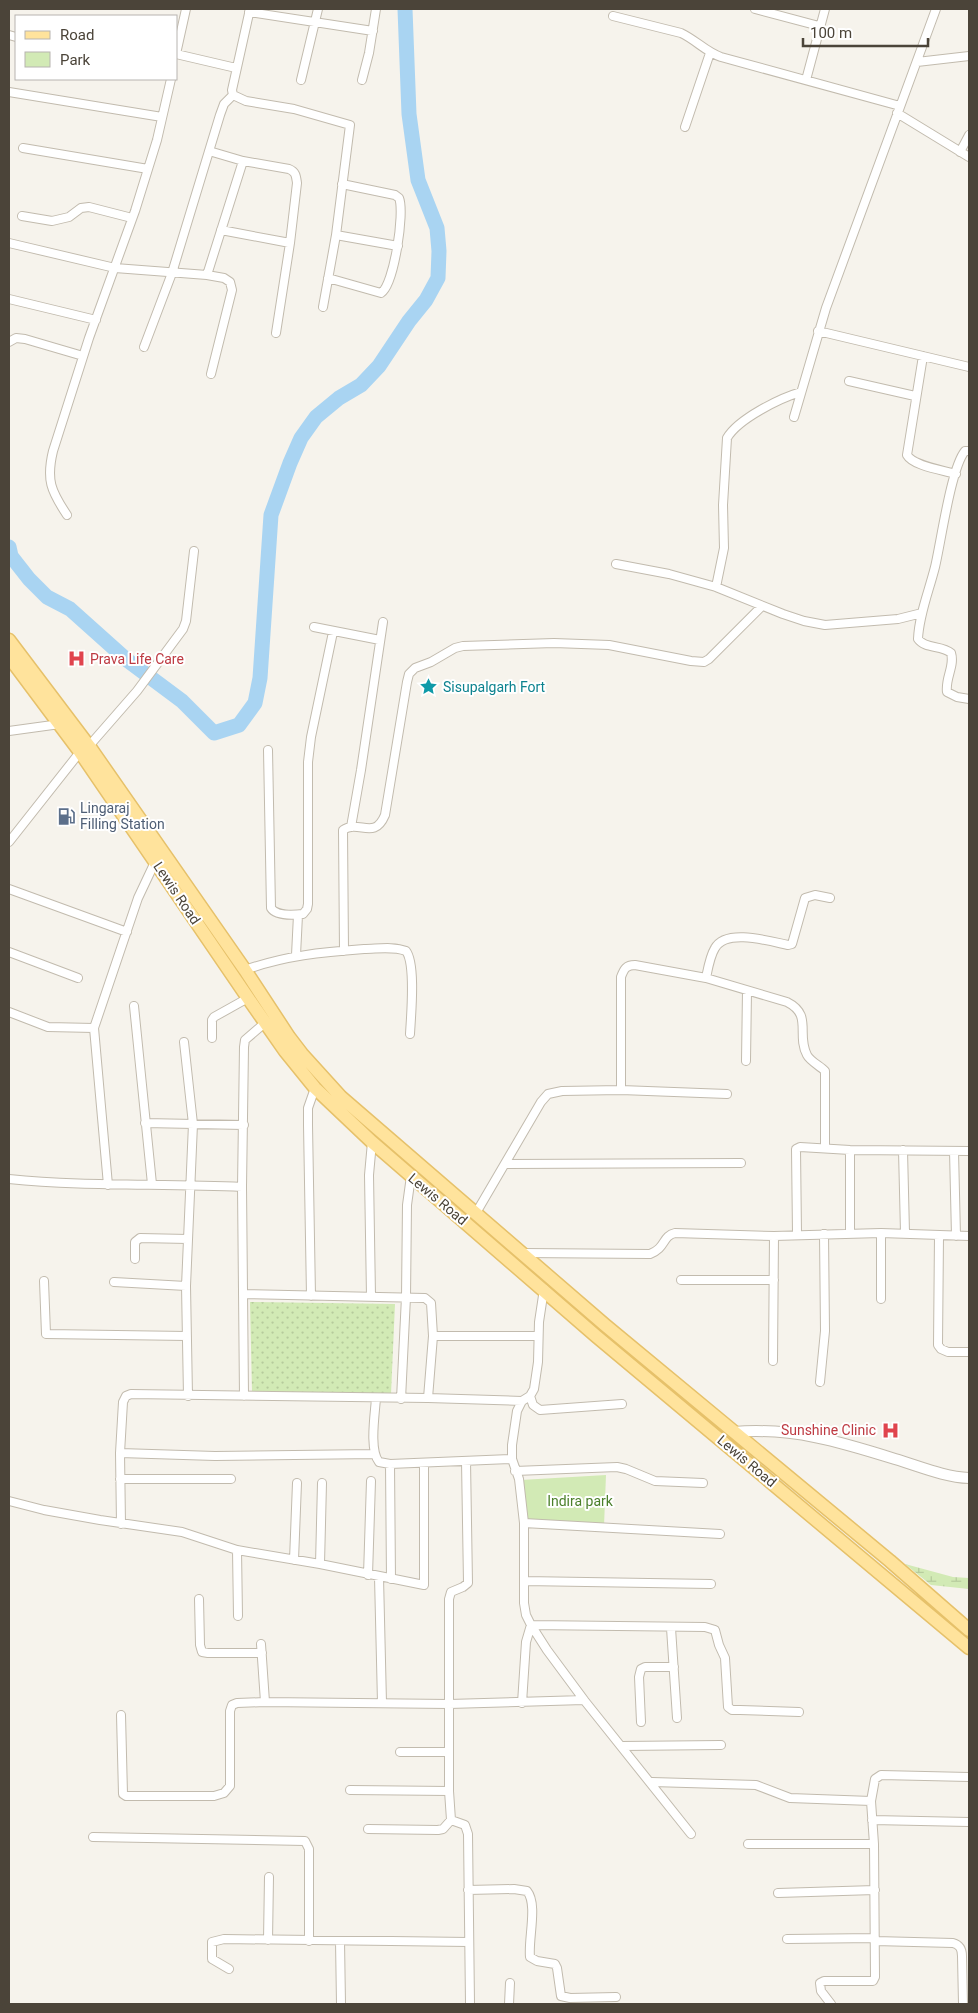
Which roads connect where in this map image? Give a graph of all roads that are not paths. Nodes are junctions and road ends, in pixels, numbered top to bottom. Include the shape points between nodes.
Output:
1 (186, 9) edge
2 (318, 9) edge
3 (376, 9) edge
4 (755, 9) edge
5 (825, 9) edge
6 (936, 9) edge
7 (250, 10) edge
8 (286, 13) edge
9 (612, 16) dead end
10 (315, 21) junction
11 (820, 26) junction
12 (373, 31) junction
13 (178, 45) edge
14 (710, 53) junction
15 (178, 54) edge
16 (969, 56) edge
17 (917, 62) junction
18 (236, 68) junction
19 (171, 80) edge
20 (301, 80) dead end
21 (362, 80) dead end
22 (806, 80) junction
23 (9, 92) edge
24 (233, 95) junction
25 (899, 110) junction
26 (162, 117) junction
27 (685, 127) dead end
28 (969, 135) edge
29 (23, 148) dead end
30 (209, 151) junction
31 (960, 152) junction
32 (969, 157) edge
33 (243, 161) junction
34 (148, 169) junction
35 (342, 184) junction
36 (22, 216) dead end
37 (132, 218) junction
38 (221, 230) junction
39 (336, 235) junction
40 (9, 243) edge
41 (290, 243) junction
42 (398, 246) junction
43 (115, 268) junction
44 (172, 272) junction
45 (207, 275) junction
46 (328, 278) junction
47 (9, 299) edge
48 (324, 306) dead end
49 (96, 320) junction
50 (818, 331) junction
51 (276, 333) dead end
52 (9, 342) edge
53 (144, 346) dead end
54 (83, 356) junction
55 (923, 356) junction
56 (969, 367) edge
57 (211, 374) dead end
58 (849, 381) dead end
59 (801, 392) junction
60 (915, 396) junction
61 (794, 417) dead end
62 (969, 451) edge
63 (956, 474) junction
64 (67, 516) dead end
65 (194, 551) dead end
66 (616, 564) dead end
67 (716, 587) junction
68 (762, 606) junction
69 (922, 613) junction
70 (383, 622) dead end
71 (314, 627) dead end
72 (333, 632) junction
73 (9, 640) edge
74 (380, 640) junction
75 (9, 656) edge
76 (969, 699) edge
77 (60, 724) junction
78 (9, 731) edge
79 (85, 749) junction
80 (268, 750) dead end
81 (127, 810) junction
82 (351, 827) junction
83 (9, 842) edge
84 (155, 862) junction
85 (9, 889) edge
86 (830, 898) dead end
87 (298, 914) junction
88 (128, 932) junction
89 (344, 950) junction
90 (9, 952) edge
91 (296, 955) junction
92 (245, 970) junction
93 (78, 978) dead end
94 (706, 978) junction
95 (748, 990) junction
96 (248, 998) junction
97 (134, 1006) dead end
98 (9, 1012) edge
99 (266, 1022) junction
100 (94, 1028) junction
101 (410, 1034) dead end
102 (212, 1038) dead end
103 (184, 1042) dead end
104 (746, 1061) dead end
105 (315, 1088) junction
106 (621, 1090) junction
107 (727, 1094) dead end
108 (146, 1123) junction
109 (193, 1124) junction
110 (244, 1125) junction
111 (372, 1142) junction
112 (825, 1148) junction
113 (850, 1150) junction
114 (903, 1150) junction
115 (954, 1151) junction
116 (969, 1151) edge
117 (741, 1162) dead end
118 (505, 1164) junction
119 (411, 1176) junction
120 (9, 1179) edge
121 (108, 1184) junction
122 (152, 1184) junction
123 (189, 1185) junction
124 (242, 1187) junction
125 (476, 1213) junction
126 (850, 1233) junction
127 (881, 1233) junction
128 (905, 1233) junction
129 (797, 1234) junction
130 (824, 1234) junction
131 (774, 1236) junction
132 (939, 1236) junction
133 (956, 1236) junction
134 (969, 1236) edge
135 (188, 1239) junction
136 (521, 1253) junction
137 (135, 1259) dead end
138 (681, 1280) dead end
139 (774, 1280) junction
140 (44, 1281) dead end
141 (114, 1282) dead end
142 (186, 1286) junction
143 (544, 1289) junction
144 (243, 1294) junction
145 (311, 1296) junction
146 (371, 1296) junction
147 (406, 1297) junction
148 (881, 1299) dead end
149 (605, 1325) junction
150 (187, 1336) junction
151 (433, 1336) junction
152 (538, 1336) junction
153 (596, 1336) junction
154 (969, 1352) edge
155 (774, 1361) dead end
156 (820, 1382) dead end
157 (188, 1396) junction
158 (244, 1396) junction
159 (530, 1396) junction
160 (376, 1398) junction
161 (428, 1398) junction
162 (401, 1399) junction
163 (522, 1401) junction
164 (622, 1404) dead end
165 (734, 1432) junction
166 (120, 1453) junction
167 (375, 1454) junction
168 (512, 1459) junction
169 (466, 1461) junction
170 (424, 1463) junction
171 (390, 1464) junction
172 (778, 1468) junction
173 (515, 1471) junction
174 (969, 1478) edge
175 (120, 1479) junction
176 (231, 1479) dead end
177 (770, 1480) junction
178 (371, 1481) dead end
179 (297, 1483) dead end
180 (322, 1483) dead end
181 (703, 1483) dead end
182 (9, 1501) edge
183 (524, 1523) junction
184 (120, 1524) junction
185 (720, 1534) dead end
186 (237, 1550) junction
187 (294, 1560) junction
188 (320, 1564) junction
189 (368, 1575) junction
190 (379, 1577) junction
191 (391, 1580) junction
192 (524, 1581) junction
193 (711, 1584) dead end
194 (199, 1599) dead end
195 (238, 1616) dead end
196 (531, 1625) junction
197 (671, 1628) junction
198 (969, 1630) edge
199 (261, 1644) dead end
200 (969, 1648) edge
201 (262, 1653) junction
202 (674, 1667) junction
203 (584, 1700) junction
204 (265, 1702) junction
205 (382, 1703) junction
206 (522, 1703) junction
207 (449, 1704) junction
208 (799, 1712) dead end
209 (121, 1715) dead end
210 (677, 1718) dead end
211 (641, 1722) dead end
212 (721, 1745) dead end
213 (622, 1746) junction
214 (400, 1752) dead end
215 (449, 1752) junction
216 (969, 1777) edge
217 (652, 1782) junction
218 (350, 1790) dead end
219 (449, 1791) junction
220 (871, 1801) junction
221 (452, 1820) junction
222 (872, 1820) junction
223 (969, 1822) edge
224 (368, 1829) dead end
225 (691, 1834) dead end
226 (93, 1837) dead end
227 (748, 1844) dead end
228 (874, 1844) junction
229 (268, 1877) dead end
230 (468, 1890) junction
231 (874, 1890) junction
232 (778, 1893) dead end
233 (787, 1939) dead end
234 (268, 1940) junction
235 (875, 1940) junction
236 (309, 1941) junction
237 (340, 1941) junction
238 (469, 1942) junction
239 (966, 1956) edge
240 (229, 1969) dead end
241 (510, 1984) dead end
242 (616, 1997) dead end
243 (341, 2004) edge
244 (470, 2004) edge
245 (509, 2004) edge
246 (831, 2004) edge
247 (963, 2004) edge

1 - 13 street
2 - 10 street
3 - 12 street
4 - 11 street
5 - 11 street
6 - 17 street
7 - 8 street
7 - 18 street
8 - 10 street
9 - 14 street via 681,33
10 - 12 street
10 - 20 street
11 - 22 street
12 - 21 street
14 - 22 street
14 - 27 street
15 - 18 street
16 - 17 street
17 - 25 street
18 - 24 street
19 - 26 street
22 - 25 street
23 - 26 street
24 - 30 street via 224,104
24 - 35 street via 246,101 294,109 350,125
25 - 31 street
25 - 50 street
26 - 34 street
28 - 31 street
29 - 34 street
30 - 33 street
30 - 44 street
31 - 32 street
33 - 38 street
33 - 41 street via 289,169 296,175
34 - 37 street
35 - 39 street
35 - 42 street via 399,198
36 - 37 street via 52,221 89,207
37 - 43 street
38 - 41 street
38 - 45 street
39 - 42 street
39 - 46 street
40 - 43 street
41 - 51 street
42 - 46 street via 387,287 382,293
43 - 44 street
43 - 49 street
44 - 45 street
44 - 53 street
45 - 57 street via 224,278 232,286
46 - 48 street
47 - 49 street
49 - 54 street
50 - 55 street
50 - 59 street
52 - 54 street via 16,338 25,339
54 - 64 street via 49,468 50,484
55 - 56 street
55 - 60 street
58 - 60 street
59 - 61 street
59 - 67 street via 770,405 727,438 724,548
60 - 63 street via 907,456 915,463
62 - 63 street via 962,454
63 - 69 street
65 - 79 street via 183,629 137,690
66 - 67 street
67 - 68 street
68 - 69 street via 826,625 898,619
68 - 82 street via 704,662 609,645 545,643 463,646 415,668 407,682 382,823 373,829
69 - 76 street via 920,642 945,648 951,653 947,692
70 - 74 street
71 - 72 street
72 - 74 street
72 - 87 street via 310,745 308,904 305,912
73 - 79 main road, Lewis Road
74 - 82 street
75 - 77 main road, Lewis Road
77 - 78 street
77 - 79 main road, Lewis Road
79 - 81 main road, Lewis Road
79 - 83 street
80 - 87 street via 270,903 274,911
81 - 84 main road, Lewis Road
81 - 92 main road, Lewis Road
82 - 89 street via 343,830 342,834
84 - 88 street via 138,898
84 - 96 main road, Lewis Road
85 - 88 street
86 - 94 street via 815,895 806,898 792,944 734,936 720,942
87 - 91 street
88 - 100 street
89 - 91 street
89 - 101 street via 390,948 410,955
90 - 93 street
91 - 92 street
92 - 125 main road, Lewis Road via 302,1054 341,1097
94 - 95 street
94 - 106 street via 635,964 623,970
95 - 104 street
95 - 112 street via 787,1002 800,1012 807,1055 825,1070
96 - 99 main road, Lewis Road
96 - 102 street via 214,1017
97 - 108 street
98 - 100 street via 48,1026
99 - 105 main road, Lewis Road
99 - 110 street via 245,1040
100 - 121 street
103 - 109 street
105 - 111 main road, Lewis Road
105 - 145 street via 308,1108
106 - 107 street
106 - 118 street via 548,1094
108 - 109 street
108 - 122 street
109 - 110 street
109 - 123 street
110 - 124 street
111 - 119 main road, Lewis Road
111 - 146 street via 369,1175
112 - 113 street
112 - 129 street via 796,1149
113 - 114 street
113 - 126 street
114 - 115 street
114 - 128 street
115 - 116 street
115 - 133 street
117 - 118 street
118 - 125 street
119 - 143 main road, Lewis Road
119 - 147 street via 407,1205
120 - 121 street
121 - 122 street
122 - 123 street
123 - 124 street
123 - 135 street
124 - 144 street
125 - 136 main road, Lewis Road
126 - 127 street
126 - 130 street
127 - 128 street
127 - 148 street
128 - 132 street
129 - 130 street
129 - 131 street
130 - 156 street via 824,1330
131 - 136 street via 675,1233 650,1254
131 - 139 street
132 - 133 street
132 - 154 street via 938,1345 948,1352
133 - 134 street
135 - 137 street via 140,1238 135,1242
135 - 142 street
136 - 149 main road, Lewis Road
138 - 139 street
139 - 155 street
140 - 150 street via 46,1334
141 - 142 street
142 - 150 street
143 - 152 street
143 - 153 main road, Lewis Road
144 - 145 street
144 - 158 street
145 - 146 street
146 - 147 street
147 - 151 street via 425,1298 431,1303
147 - 162 street
149 - 153 main road
149 - 165 main road, Lewis Road
150 - 157 street
151 - 152 street
151 - 161 street
152 - 159 street via 536,1380
153 - 177 main road, Lewis Road
157 - 158 street
157 - 166 street via 126,1396
158 - 160 street
159 - 163 street
159 - 164 street via 533,1405 540,1410
160 - 162 street
160 - 167 street
161 - 162 street
161 - 163 street
163 - 168 street via 514,1423
165 - 172 main road, Lewis Road
165 - 174 street via 761,1430 837,1440 941,1473
166 - 167 street via 215,1456
166 - 175 street
167 - 171 street via 379,1462
168 - 169 street
168 - 173 street
169 - 170 street
169 - 207 street via 468,1578 466,1585 449,1596
170 - 171 street
170 - 191 street via 424,1585
171 - 191 street
172 - 177 main road
172 - 198 main road, Lewis Road
173 - 181 street via 617,1467 655,1481
173 - 183 street via 519,1479
175 - 176 street
175 - 184 street
177 - 200 main road, Lewis Road
178 - 189 street
179 - 187 street
180 - 188 street
182 - 184 street
183 - 185 street
183 - 192 street
184 - 186 street via 182,1532
186 - 187 street
186 - 195 street
187 - 188 street
188 - 189 street
189 - 190 street
190 - 191 street
190 - 205 street
192 - 193 street
192 - 196 street via 524,1603
194 - 201 street via 202,1652
196 - 197 street
196 - 203 street
196 - 206 street via 526,1642
197 - 202 street
197 - 208 street via 715,1630 725,1658 727,1702 732,1710
199 - 201 street
201 - 204 street
202 - 210 street
202 - 211 street via 641,1669
203 - 206 street
203 - 213 street
204 - 205 street
204 - 209 street via 237,1703 231,1708 230,1786 224,1793 214,1796 123,1794
205 - 207 street
206 - 207 street
207 - 215 street
212 - 213 street
213 - 217 street
214 - 215 street
215 - 219 street
216 - 220 street via 881,1775 874,1779
217 - 220 street via 756,1785 790,1798
217 - 225 street
218 - 219 street
219 - 221 street
220 - 222 street
221 - 224 street via 438,1830
221 - 230 street via 461,1822 468,1829
222 - 223 street
222 - 228 street
226 - 236 street via 305,1841 309,1849
227 - 228 street
228 - 231 street
229 - 234 street
230 - 238 street
230 - 242 street via 514,1888 527,1891 532,1905 530,1956 537,1961 555,1964 561,1996
231 - 232 street
231 - 235 street
233 - 235 street
234 - 236 street
234 - 240 street via 224,1939 212,1942 212,1959
235 - 239 street via 953,1943
235 - 246 street via 875,1980 820,1982 821,1991
236 - 237 street
237 - 238 street
237 - 243 street
238 - 244 street
239 - 247 street
241 - 245 street

